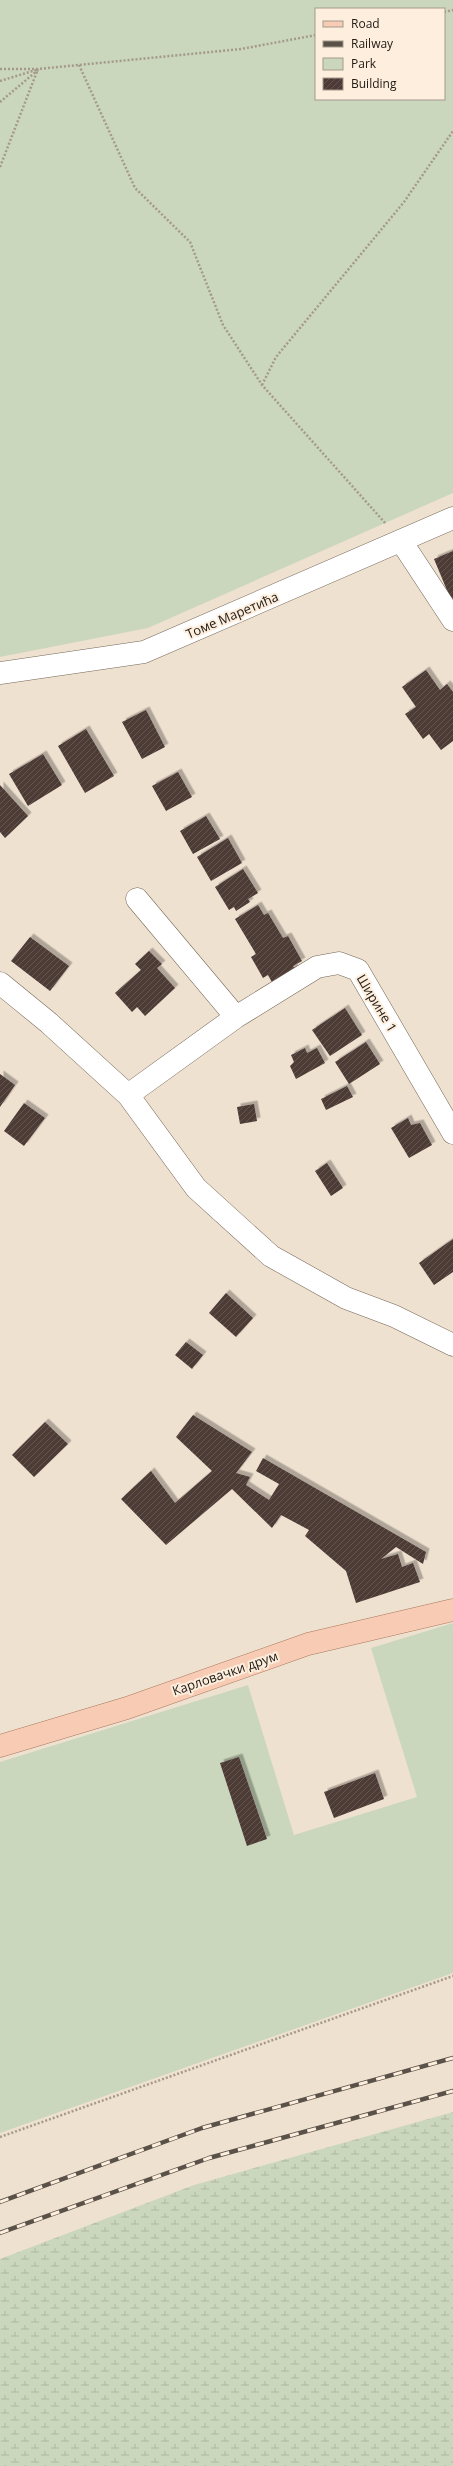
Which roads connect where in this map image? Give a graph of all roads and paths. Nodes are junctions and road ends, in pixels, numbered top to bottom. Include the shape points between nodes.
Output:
1 (315, 36) edge
2 (0, 65) edge
3 (79, 65) junction
4 (0, 69) edge
5 (6, 69) junction
6 (38, 69) junction
7 (0, 80) edge
8 (0, 102) edge
9 (453, 131) edge
10 (0, 167) edge
11 (262, 385) junction
12 (453, 518) edge
13 (400, 541) junction
14 (453, 620) edge
15 (0, 673) edge
16 (137, 899) dead end
17 (0, 983) edge
18 (236, 1017) junction
19 (128, 1095) junction
20 (453, 1133) edge
21 (453, 1345) edge
22 (453, 1610) edge
23 (0, 1746) edge
24 (453, 1976) edge
25 (0, 2137) edge

1 - 3 path via 241,49
2 - 5 path
3 - 6 path
3 - 11 path via 135,188 190,242 223,325
4 - 5 path
5 - 6 path
6 - 7 path
6 - 8 path
6 - 10 path
9 - 11 path via 404,202 276,357
11 - 13 path
12 - 13 street, Томе Маретића
13 - 14 street
13 - 15 street, Томе Маретића via 144,652
16 - 18 street
17 - 19 street via 49,1023
18 - 19 street, Ширине 1
18 - 20 street, Ширине 1 via 317,966 339,963 358,970
19 - 21 street via 196,1188 271,1256 346,1298 394,1316
22 - 23 main road, Карловачки друм via 308,1644 126,1708
24 - 25 path

